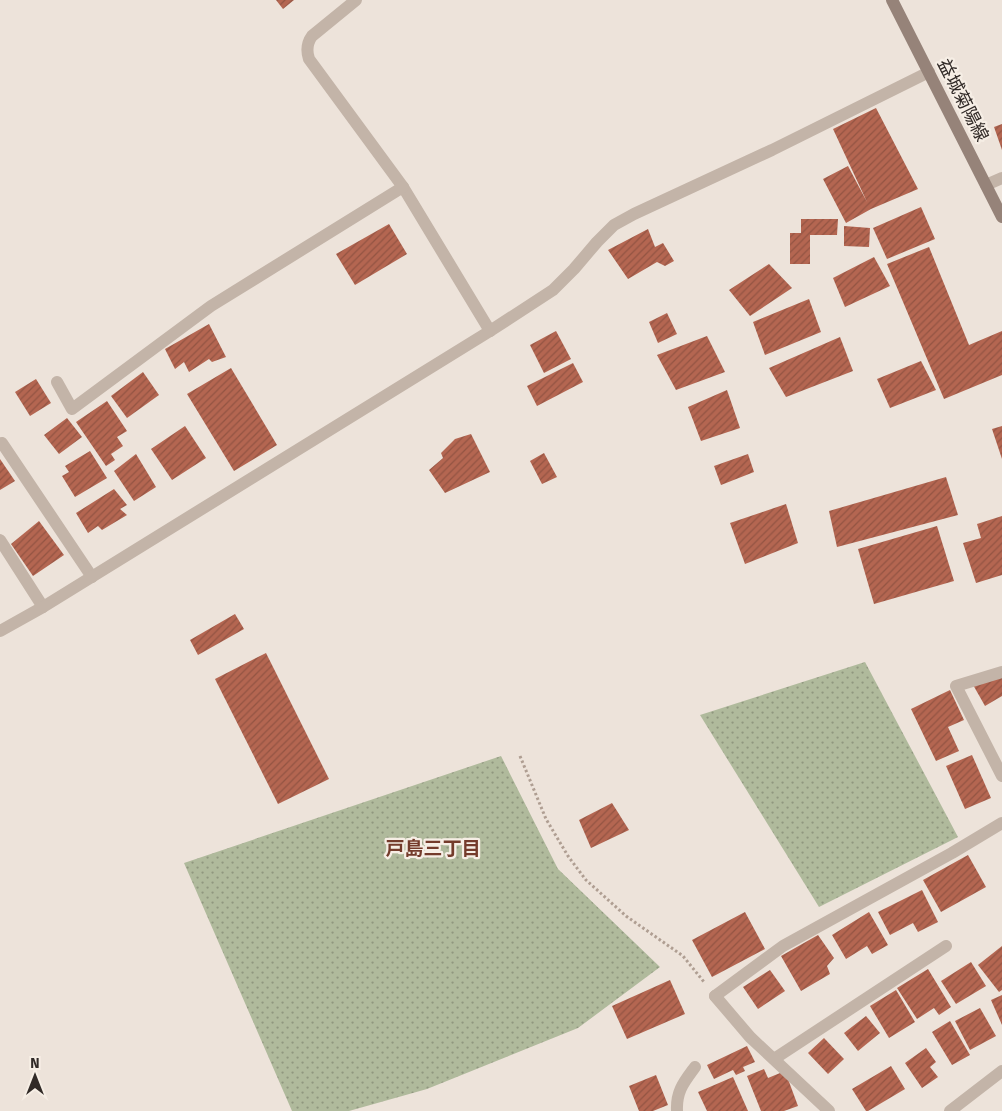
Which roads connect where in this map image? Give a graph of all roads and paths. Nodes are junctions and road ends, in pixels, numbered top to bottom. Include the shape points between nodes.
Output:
1 (356, 0) edge
2 (892, 0) edge
3 (930, 72) junction
4 (1002, 178) edge
5 (986, 185) junction
6 (404, 187) junction
7 (1002, 217) edge
8 (490, 330) junction
9 (57, 382) dead end
10 (2, 443) dead end
11 (0, 540) edge
12 (92, 577) junction
13 (43, 607) junction
14 (0, 632) edge
15 (1002, 672) edge
16 (520, 756) dead end
17 (1002, 776) edge
18 (1002, 822) edge
19 (946, 946) dead end
20 (715, 996) junction
21 (774, 1059) junction
22 (695, 1067) dead end
23 (1002, 1071) edge
24 (677, 1111) edge
25 (829, 1111) edge
26 (950, 1111) edge

1 - 6 street via 312,36 307,53
2 - 3 main road, 益城菊陽線
3 - 5 main road, 益城菊陽線
3 - 8 street via 614,225 553,290
4 - 5 street
5 - 7 main road, 益城菊陽線
6 - 8 street
6 - 9 street via 211,306 72,409
8 - 12 street
10 - 12 street
11 - 13 street
12 - 13 street
13 - 14 street
15 - 17 street via 956,686
16 - 20 path via 546,819 586,880 626,916 683,956
18 - 20 street via 783,946
19 - 21 street
20 - 21 street
21 - 25 street
22 - 24 street via 680,1089
23 - 26 street

